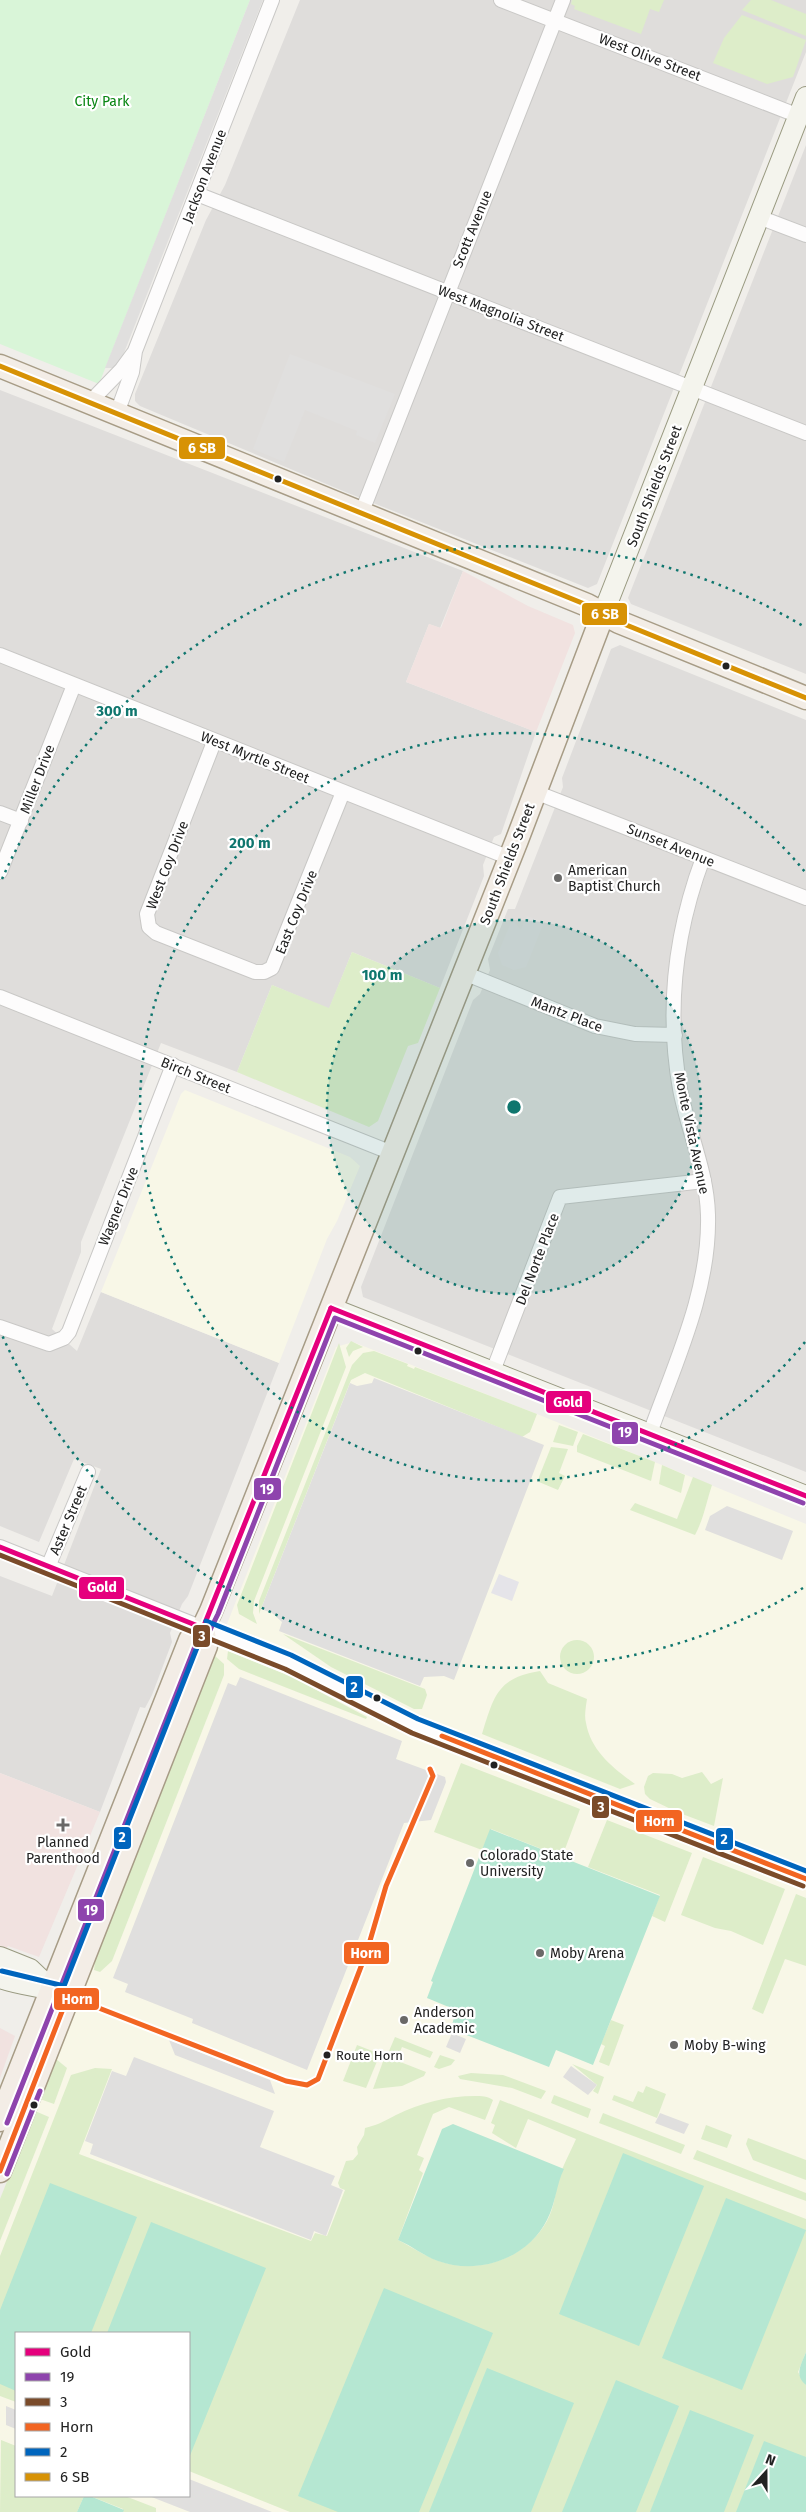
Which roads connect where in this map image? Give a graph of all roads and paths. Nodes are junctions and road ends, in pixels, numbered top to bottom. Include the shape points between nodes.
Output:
1 (272, 0) edge
2 (501, 0) edge
3 (563, 0) edge
4 (555, 21) junction
5 (806, 97) edge
6 (799, 116) junction
7 (197, 194) junction
8 (758, 217) junction
9 (806, 235) edge
10 (447, 292) junction
11 (135, 351) junction
12 (0, 366) edge
13 (692, 387) junction
14 (90, 402) junction
15 (117, 413) junction
16 (806, 433) edge
17 (361, 514) junction
18 (603, 614) junction
19 (0, 655) edge
20 (74, 685) junction
21 (806, 698) edge
22 (214, 742) junction
23 (343, 792) junction
24 (535, 792) junction
25 (0, 813) edge
26 (20, 821) junction
27 (510, 858) junction
28 (703, 858) junction
29 (0, 872) edge
30 (806, 898) edge
31 (209, 953) joint
32 (464, 973) junction
33 (0, 997) edge
34 (675, 1035) junction
35 (173, 1065) junction
36 (392, 1153) junction
37 (704, 1181) junction
38 (331, 1308) junction
39 (0, 1327) edge
40 (493, 1371) junction
41 (650, 1433) junction
42 (88, 1472) dead end
43 (806, 1496) edge
44 (0, 1547) edge
45 (48, 1567) junction
46 (203, 1628) junction
47 (806, 1879) edge
48 (0, 1957) edge
49 (0, 1978) edge
50 (60, 1992) junction
51 (0, 2120) edge
52 (0, 2171) edge

1 - 7 street, Jackson Avenue
2 - 4 street, West Olive Street
3 - 4 street, Scott Avenue
4 - 6 street, West Olive Street
4 - 10 street, Scott Avenue
5 - 6 main road, South Shields Street
6 - 8 main road, South Shields Street
7 - 10 street, West Magnolia Street
7 - 11 street, Jackson Avenue
8 - 9 street
8 - 13 main road, South Shields Street
10 - 13 street, West Magnolia Street
10 - 17 street, Scott Avenue
11 - 14 street, Jackson Avenue
11 - 15 street, Jackson Avenue via 132,372
12 - 14 main road
13 - 16 street, West Magnolia Street
13 - 18 main road, South Shields Street
14 - 15 main road
15 - 17 main road
17 - 18 main road
18 - 21 main road
18 - 24 main road, South Shields Street
19 - 20 street, West Myrtle Street
20 - 22 street, West Myrtle Street
20 - 26 street, Miller Drive
22 - 23 street, West Myrtle Street
22 - 31 street, West Coy Drive via 147,918 149,927 156,933
23 - 27 street, West Myrtle Street
23 - 31 street, East Coy Drive via 272,968 255,972
24 - 27 main road, South Shields Street
24 - 28 street, Sunset Avenue
25 - 26 street
26 - 29 street, Miller Drive
27 - 32 main road, South Shields Street
28 - 30 street, Sunset Avenue
28 - 34 street, Monte Vista Avenue via 678,944 673,988
32 - 34 street, Mantz Place via 601,1028 635,1034
32 - 36 main road, South Shields Street
33 - 35 street, Birch Street
34 - 37 street, Monte Vista Avenue via 680,1088
35 - 36 street, Birch Street
35 - 39 street, Wagner Drive via 69,1332 49,1344
36 - 38 main road, South Shields Street
37 - 40 street, Del Norte Place via 560,1197
37 - 41 street, Monte Vista Avenue via 708,1213 704,1271 696,1304
38 - 40 main road
38 - 46 main road, South Shields Street
40 - 41 main road
41 - 43 main road
42 - 45 street, Aster Street
44 - 45 street
45 - 46 street
46 - 47 street via 288,1662 415,1726
46 - 50 main road, South Shields Street via 190,1640
48 - 50 main road via 30,1969
49 - 50 main road via 18,1985
50 - 51 main road, South Shields Street
50 - 52 main road, South Shields Street

